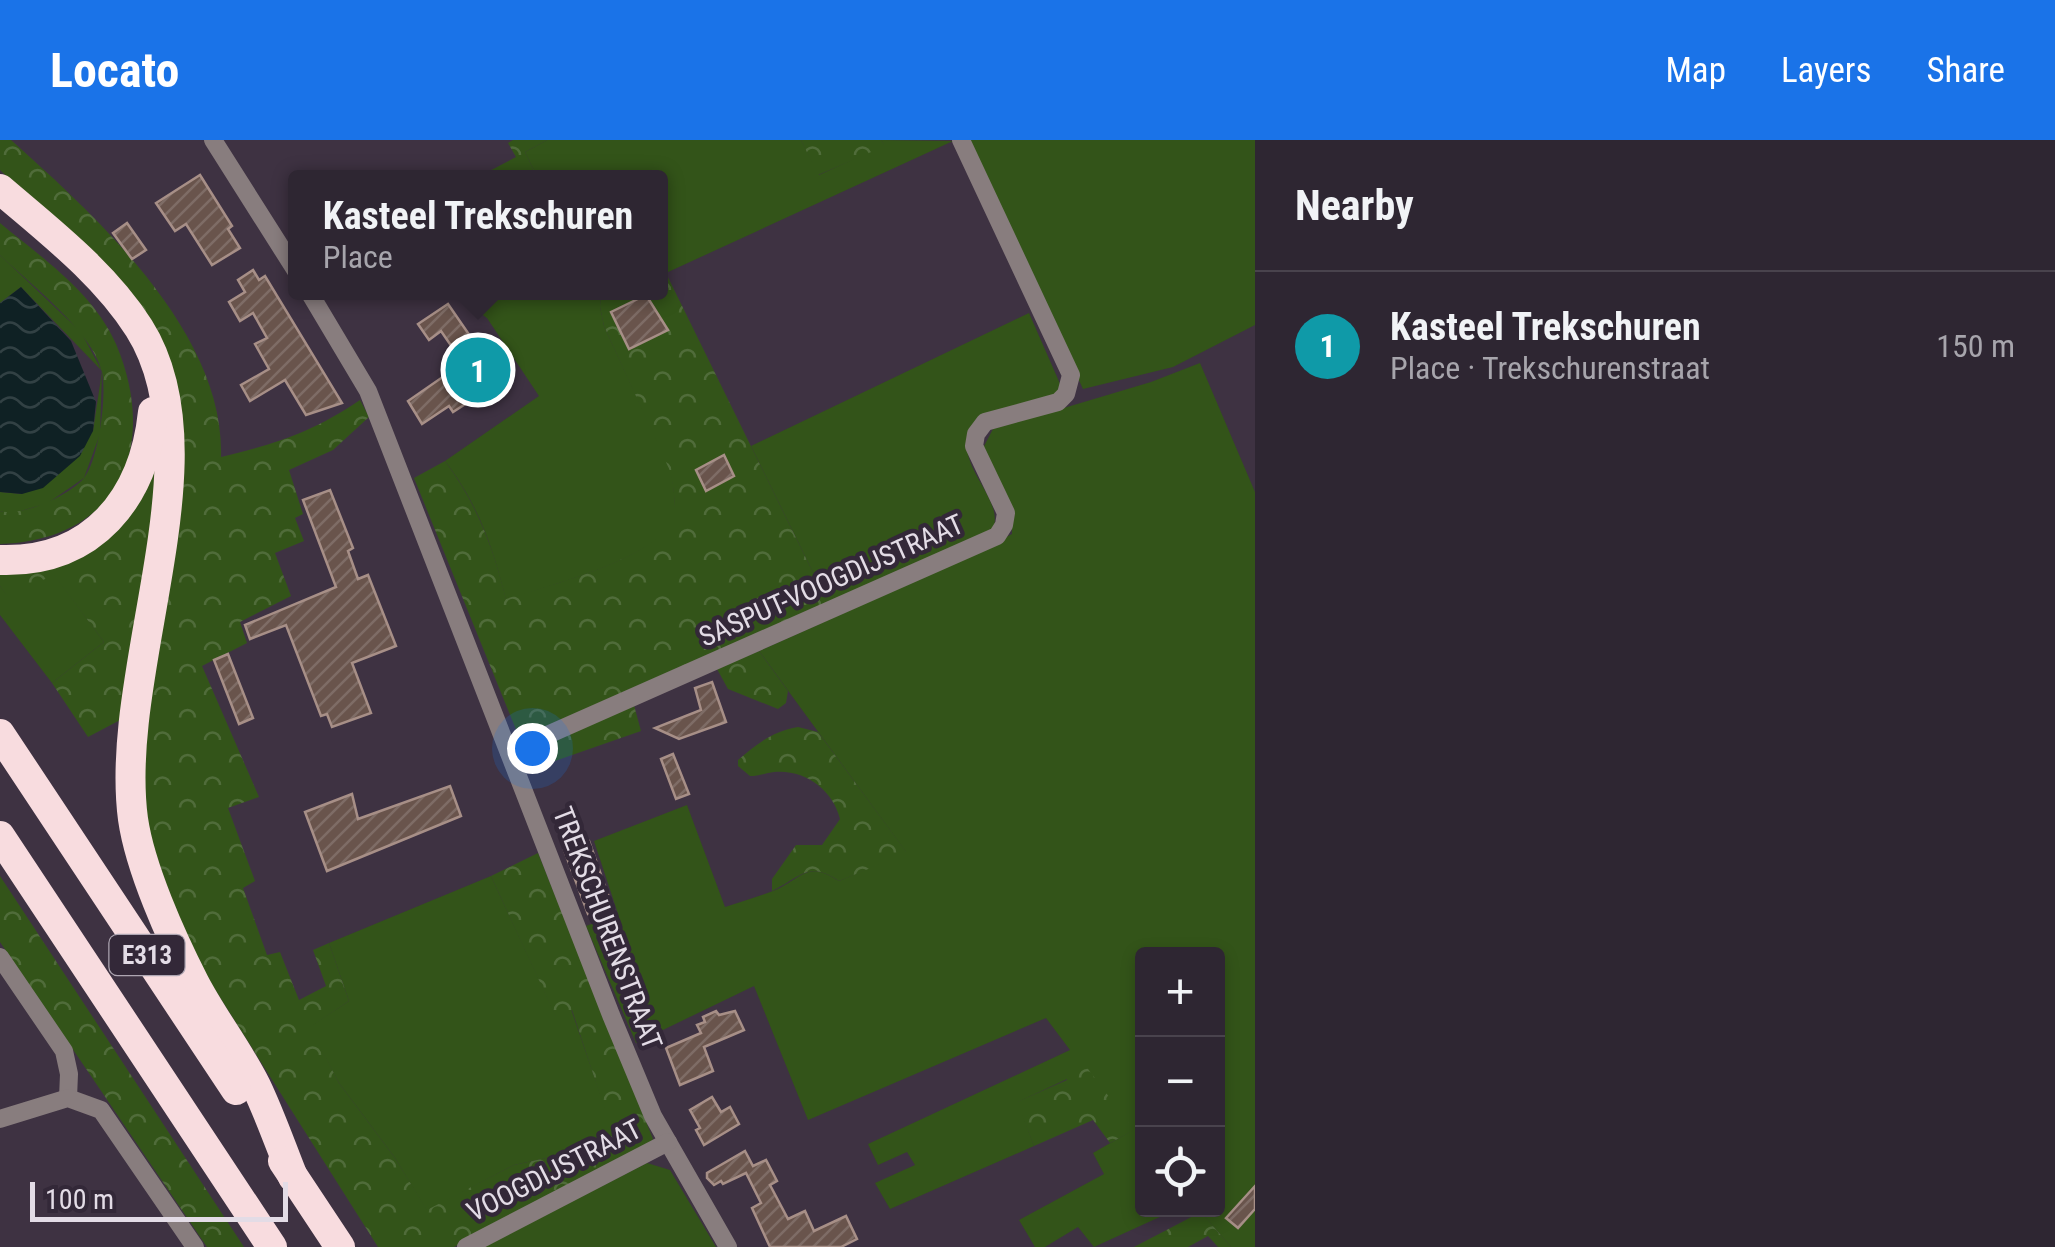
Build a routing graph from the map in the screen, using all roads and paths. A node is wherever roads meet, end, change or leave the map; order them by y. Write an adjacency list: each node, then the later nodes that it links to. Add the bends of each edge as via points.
1 (213, 140): 4 (street)
2 (961, 140): 9 (street, SASPUT-VOOGDIJSTRAAT, via 1071,375 1058,402 984,422 976,434 974,446 1006,512 997,536)
3 (0, 189): 5 (highway)
4 (288, 257)
5 (114, 296): 7 (highway, via 150,388 153,412 142,468 126,501 98,529 67,548); 15 (highway, via 156,361 168,426 170,480 130,745 136,834 194,981 255,1085)
6 (314, 300): 9 (street, TREKSCHURENSTRAAT, via 368,390)
7 (0, 560)
8 (0, 734): 15 (highway, E313)
9 (510, 752): 14 (street, TREKSCHURENSTRAAT, via 618,1032)
10 (0, 836): 17 (highway, E313)
11 (0, 957): 12 (street, via 64,1051)
12 (68, 1098): 13 (street); 16 (street, via 102,1110)
13 (0, 1119)
14 (668, 1142): 19 (street, VOOGDIJSTRAAT); 20 (street, TREKSCHURENSTRAAT)
15 (294, 1176): 18 (highway, E313)
16 (195, 1247)
17 (272, 1247)
18 (340, 1247)
19 (466, 1247)
20 (728, 1247)

